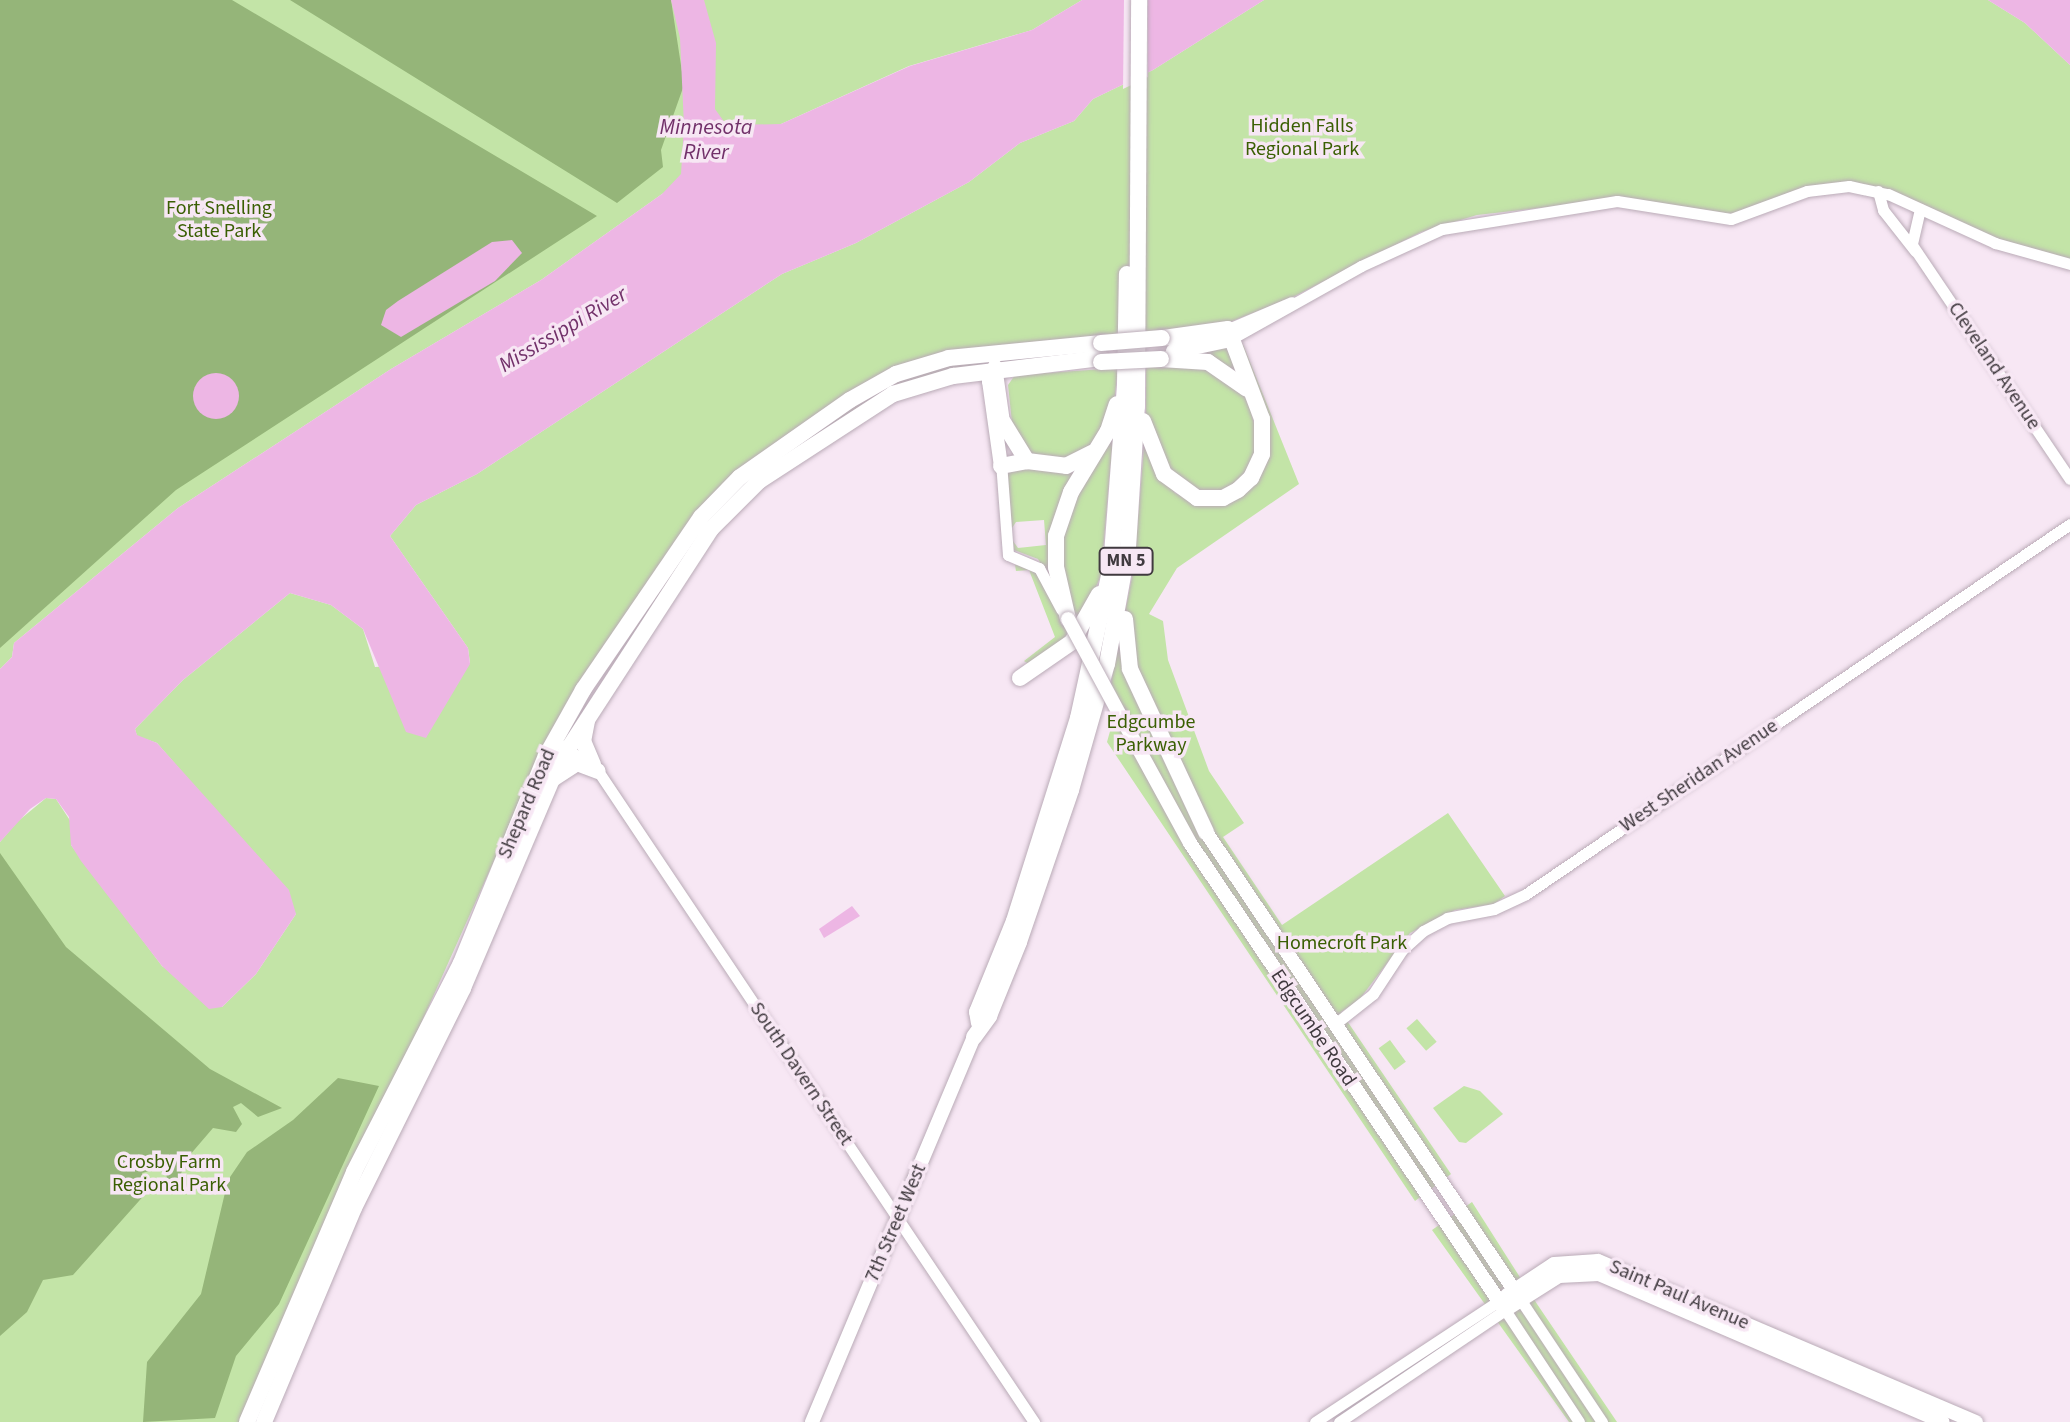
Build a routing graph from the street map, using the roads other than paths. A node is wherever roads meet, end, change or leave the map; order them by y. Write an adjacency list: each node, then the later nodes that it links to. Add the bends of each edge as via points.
1 (1128, 0): 7 (highway, MN 5)
2 (1139, 0): 7 (highway, MN 5)
3 (1878, 191): 4 (street); 5 (street, Cleveland Avenue, via 1883,210); 8 (street, via 1821,188 1731,219 1627,201 1470,221 1415,240)
4 (1920, 209): 5 (street, via 1911,237); 6 (street, via 1995,243)
5 (1917, 253): 17 (street, Cleveland Avenue)
6 (2070, 264)
7 (1133, 326): 11 (highway, MN 5)
8 (1229, 334): 9 (highway); 12 (highway)
9 (1161, 350): 10 (highway, bridge); 12 (highway, via 1217,366)
10 (994, 362): 13 (main road); 16 (main road, via 989,381); 22 (highway, Shepard Road, via 882,399 751,488 711,529); 23 (highway, Shepard Road, via 922,365 874,385 740,477 684,540)
11 (1131, 378): 12 (highway, via 1154,457 1169,482 1197,498 1230,495 1256,470 1264,436); 14 (highway); 19 (highway, MN 5)
12 (1253, 396)
13 (1003, 422): 15 (highway); 16 (street)
14 (1099, 447): 15 (highway, via 1066,466); 20 (highway, via 1071,492 1056,536 1056,567)
15 (1027, 461): 16 (highway)
16 (1001, 466): 20 (street, Edgcumbe Road, via 1008,555 1039,568)
17 (2070, 479)
18 (2070, 524): 27 (street, West Sheridan Avenue, via 1526,894 1494,909 1447,918 1423,931 1402,950 1373,994)
19 (1117, 572): 21 (highway, via 1081,630); 26 (highway, via 1130,669); 28 (highway, MN 5, via 1078,718 1027,883 977,1012)
20 (1068, 619): 31 (main road, Edgcumbe Road, bridge, via 1190,843)
21 (1020, 678)
22 (594, 702): 23 (highway, Shepard Road); 24 (highway, via 583,738)
23 (560, 745): 24 (street, South Davern Street); 25 (highway, Shepard Road); 32 (highway, Shepard Road, via 456,973 349,1182)
24 (595, 768): 25 (highway, via 570,765); 29 (street, South Davern Street)
25 (550, 782): 33 (highway, Shepard Road, via 463,988 354,1208)
26 (1206, 832): 27 (main road, Edgcumbe Road)
27 (1335, 1024): 30 (main road, Edgcumbe Road)
28 (976, 1030): 29 (main road, 7th Street West / MN 5)
29 (897, 1218): 34 (main road, 7th Street West / MN 5); 35 (street, South Davern Street)
30 (1517, 1294): 31 (main road, Saint Paul Avenue); 39 (street, Edgcumbe Road); 40 (main road, Saint Paul Avenue, via 1568,1273 1599,1274); 41 (main road, Saint Paul Avenue, via 1554,1264 1598,1261)
31 (1502, 1305): 36 (street, Saint Paul Avenue); 37 (street, Saint Paul Avenue); 38 (street, Edgcumbe Road)
32 (247, 1422)
33 (264, 1422)
34 (812, 1422)
35 (1034, 1422)
36 (1315, 1422)
37 (1339, 1422)
38 (1579, 1422)
39 (1602, 1422)
40 (1943, 1422)
41 (1976, 1422)

